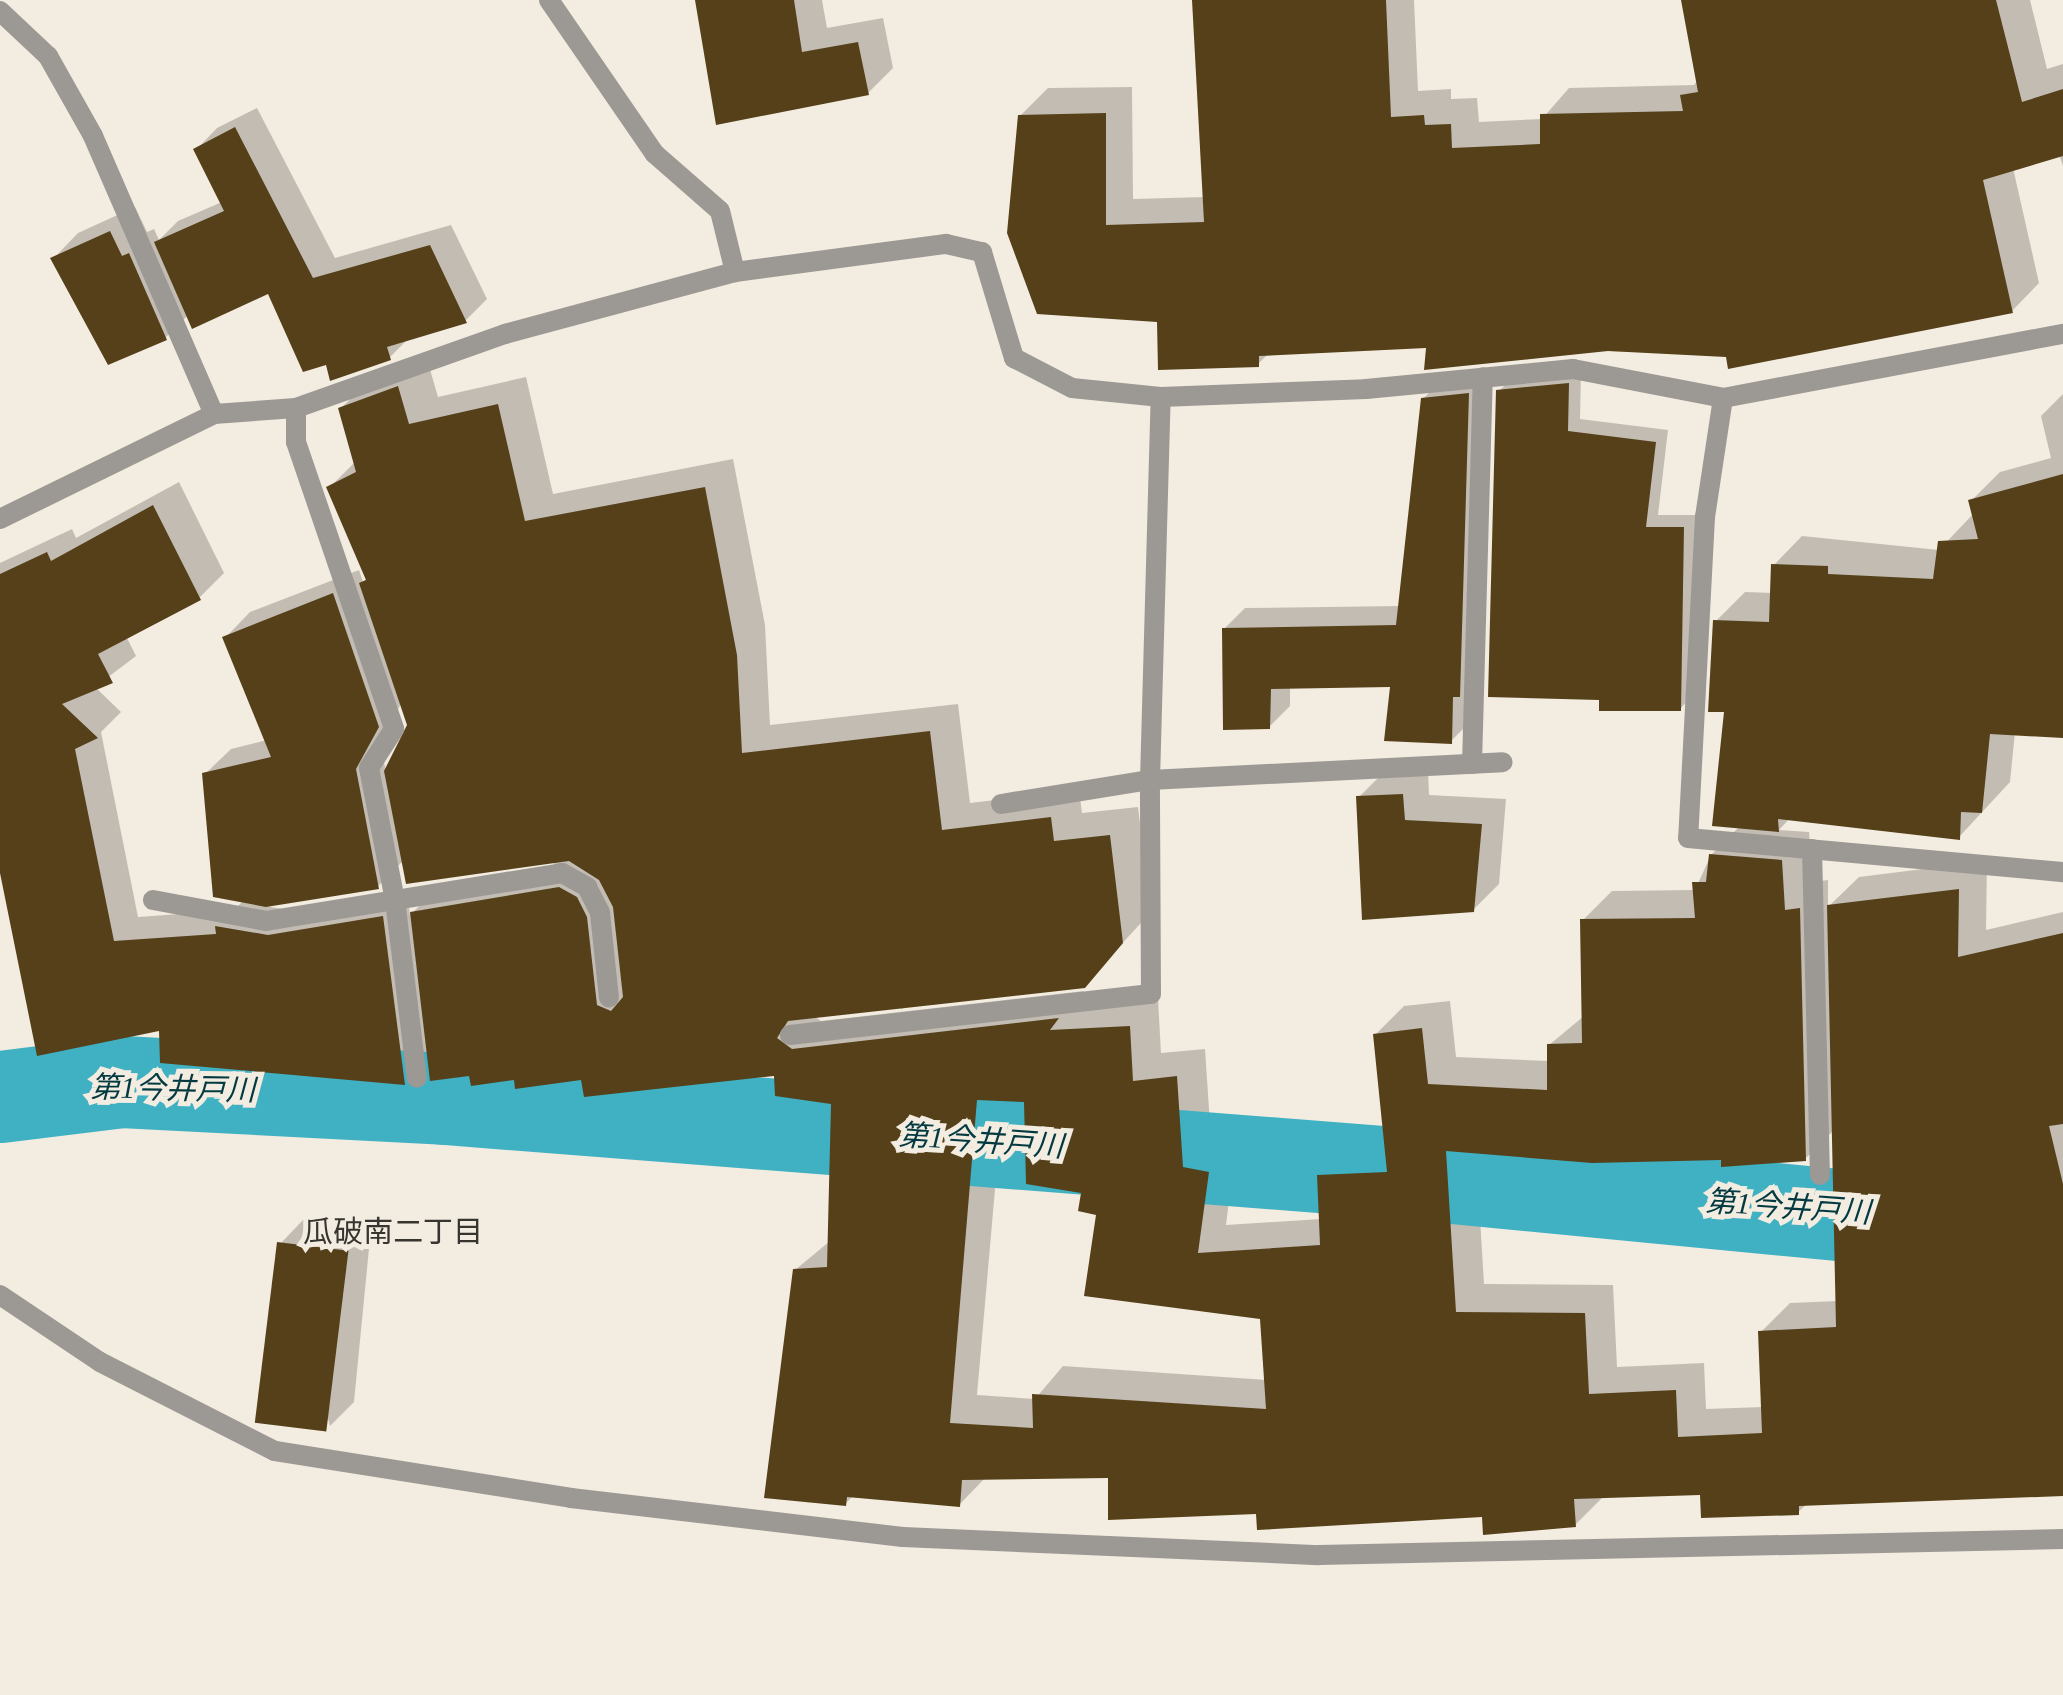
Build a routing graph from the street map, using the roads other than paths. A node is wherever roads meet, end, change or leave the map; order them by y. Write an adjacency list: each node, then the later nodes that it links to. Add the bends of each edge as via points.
1 (548, 0): 3 (street, via 655,154 720,211)
2 (0, 11): 9 (street, via 48,56 93,136)
3 (736, 272): 6 (street, via 946,244 982,252 1014,358 1072,388); 8 (street, via 505,334)
4 (2063, 334): 7 (street)
5 (1483, 377): 6 (street); 7 (street, via 1573,369); 12 (street)
6 (1162, 397): 13 (street)
7 (1724, 398): 15 (street, via 1706,517 1688,838)
8 (296, 408): 9 (street); 18 (street, via 296,442 394,729 369,768)
9 (214, 414): 10 (street)
10 (0, 519)
11 (1502, 762): 12 (street)
12 (1472, 764): 13 (street)
13 (1150, 780): 14 (street); 20 (street, via 1151,994)
14 (1001, 804)
15 (1812, 849): 16 (street); 22 (street)
16 (2063, 872)
17 (153, 900): 18 (street, via 266,921)
18 (395, 900): 19 (street, via 562,873 587,887 600,913); 21 (street)
19 (610, 998)
20 (790, 1035)
21 (417, 1078)
22 (1820, 1175)
23 (0, 1294): 24 (street, via 100,1362 275,1451 591,1500 903,1537 1319,1555)
24 (2063, 1538)

